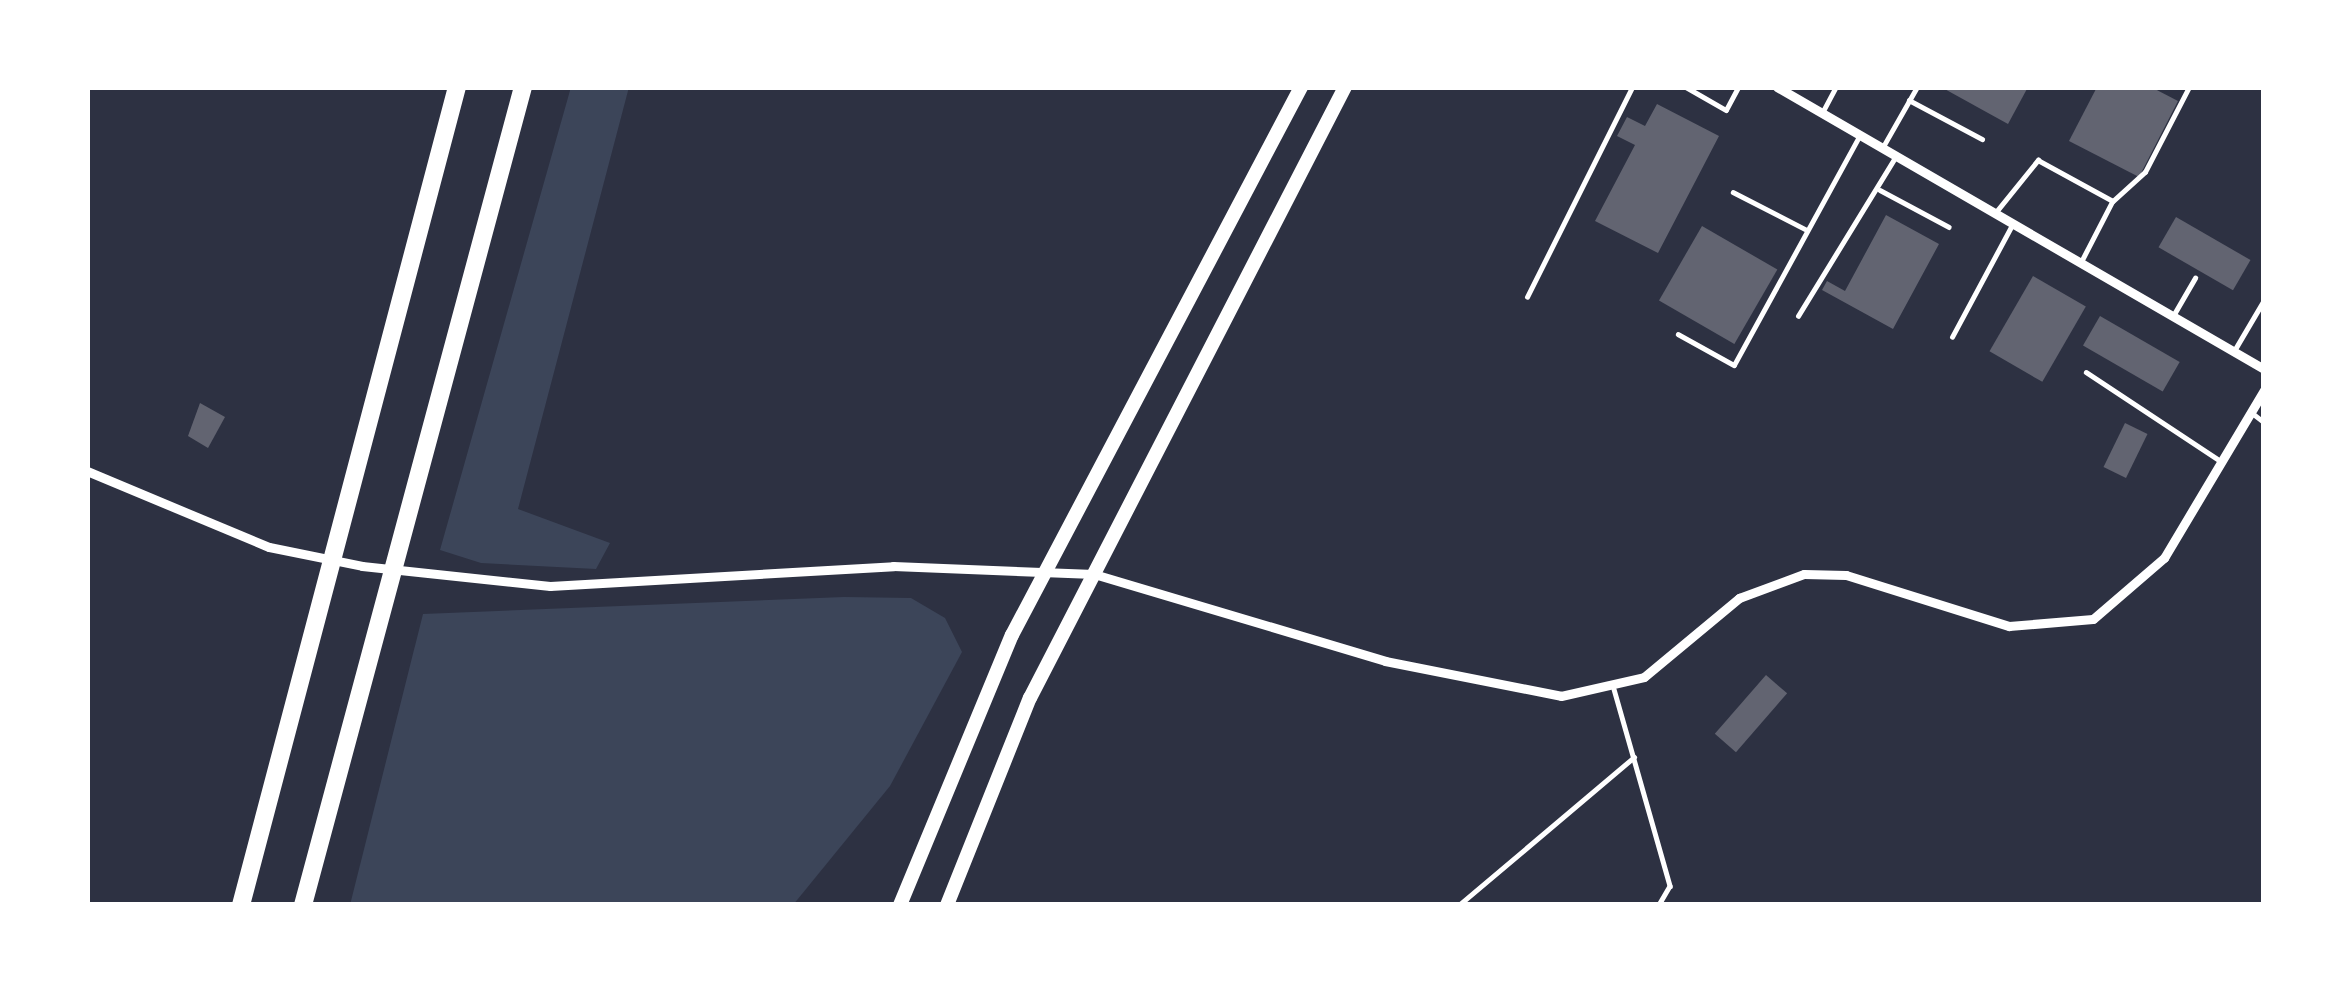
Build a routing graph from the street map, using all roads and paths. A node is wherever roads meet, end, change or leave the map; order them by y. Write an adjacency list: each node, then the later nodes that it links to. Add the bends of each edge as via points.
1 (457, 87): 47 (highway)
2 (523, 87): 48 (highway)
3 (1301, 87): 43 (main road)
4 (1345, 87): 44 (main road)
5 (1632, 87): 27 (lane)
6 (1686, 87): 7 (lane, via 1726,110)
7 (1738, 87)
8 (1777, 87): 13 (street)
9 (1836, 87): 13 (lane)
10 (1916, 87): 12 (lane)
11 (2189, 87): 20 (lane, via 2145,172)
12 (1909, 100): 15 (lane); 16 (lane)
13 (1822, 113): 14 (street)
14 (1860, 135): 16 (street); 24 (lane)
15 (1982, 139)
16 (1882, 148): 17 (street)
17 (1896, 156): 18 (lane); 21 (street)
18 (1878, 189): 23 (lane); 29 (lane)
19 (1733, 191): 24 (lane)
20 (2113, 201): 21 (lane, via 2038,160); 25 (lane)
21 (1995, 213): 22 (street)
22 (2013, 223): 25 (street); 32 (lane)
23 (1949, 227)
24 (1808, 230): 31 (lane, via 1734,365)
25 (2081, 263): 30 (street)
26 (2195, 278): 30 (lane)
27 (1527, 297)
28 (2264, 300): 33 (lane)
29 (1798, 316)
30 (2174, 316): 33 (street)
31 (1678, 334)
32 (1952, 337)
33 (2234, 351): 34 (street)
34 (2264, 369)
35 (2086, 372): 39 (lane)
36 (2264, 390): 37 (street)
37 (2251, 412): 38 (lane); 39 (street)
38 (2264, 422)
39 (2222, 462): 45 (street, via 2164,558 2093,619 2008,626 1846,575 1804,574 1739,598 1666,663)
40 (87, 471): 43 (street, via 269,547 459,581)
41 (2264, 480): 42 (lane)
42 (2264, 522)
43 (1045, 572): 44 (street); 49 (main road)
44 (1094, 574): 45 (street, via 1477,685 1562,697); 50 (main road, via 1008,745)
45 (1614, 689): 46 (lane)
46 (1634, 757): 51 (lane); 52 (lane, via 1670,886)
47 (241, 905)
48 (303, 905)
49 (900, 905)
50 (946, 905)
51 (1459, 905)
52 (1659, 905)

